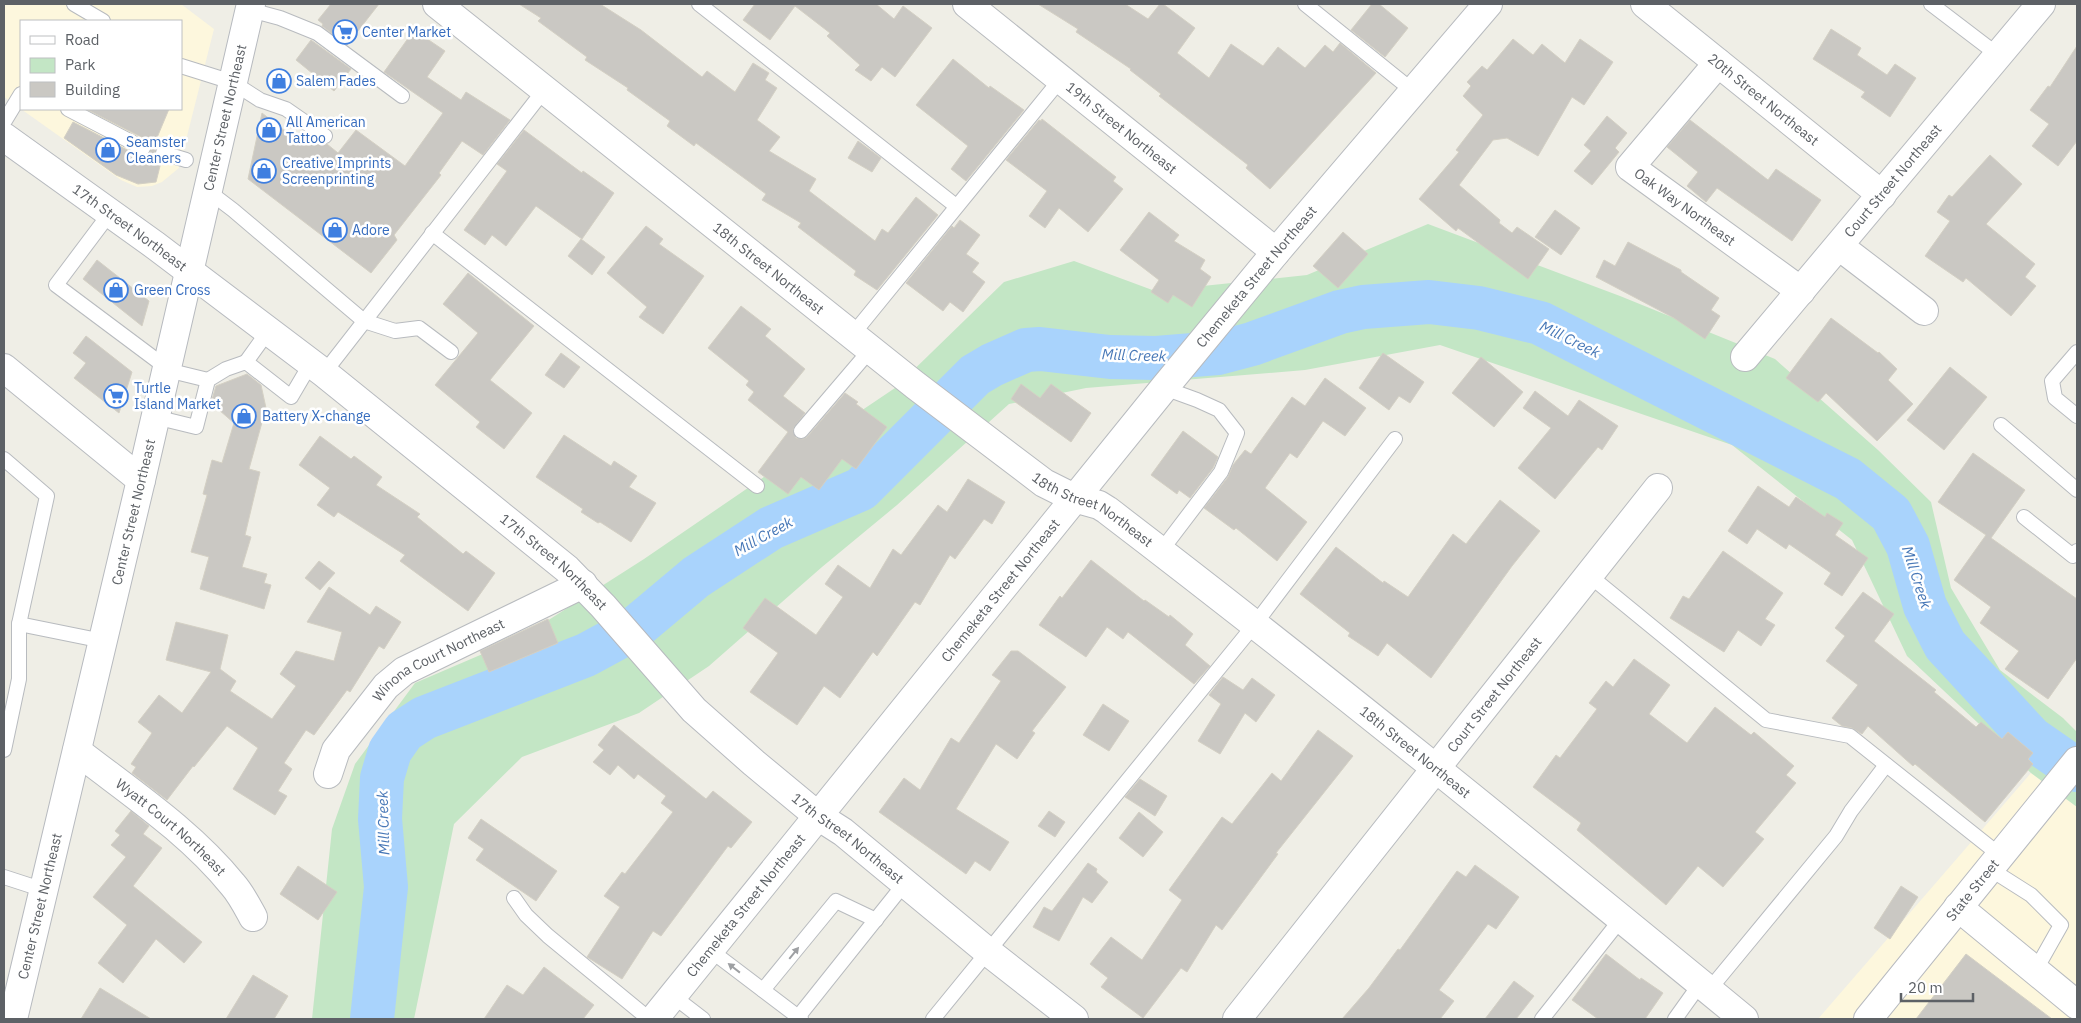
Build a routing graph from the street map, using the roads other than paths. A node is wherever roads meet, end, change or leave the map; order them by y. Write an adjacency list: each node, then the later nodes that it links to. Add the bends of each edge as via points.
1 (74, 4): 11 (lane)
2 (437, 4): 17 (street, 18th Street Northeast)
3 (699, 4): 30 (lane)
4 (1305, 4): 18 (lane)
5 (1488, 4): 18 (street, Chemeketa Street Northeast)
6 (1644, 4): 13 (street, 20th Street Northeast)
7 (1931, 4): 12 (lane)
8 (2041, 4): 12 (street, Court Street Northeast)
9 (972, 5): 15 (street, 19th Street Northeast)
10 (250, 7): 16 (street, Center Street Northeast); 20 (lane, via 317,33)
11 (101, 20)
12 (1998, 55): 29 (street, Court Street Northeast)
13 (1718, 63): 29 (street, 20th Street Northeast); 36 (street, Oak Way Northeast, via 1630,167)
14 (182, 66): 16 (lane)
15 (1060, 80): 30 (lane); 34 (street, 19th Street Northeast)
16 (232, 82): 23 (lane, via 260,100 286,109); 28 (street, Center Street Northeast)
17 (544, 89): 32 (lane); 40 (street, 18th Street Northeast)
18 (1413, 91): 34 (street, Chemeketa Street Northeast)
19 (20, 96): 22 (lane)
20 (402, 96)
21 (70, 110): 25 (lane)
22 (4, 122)
23 (325, 136)
24 (4, 137): 31 (street, 17th Street Northeast)
25 (143, 148)
26 (163, 153): 27 (lane)
27 (186, 160)
28 (208, 191): 35 (street, Center Street Northeast); 38 (lane)
29 (1882, 195): 33 (street, Court Street Northeast)
30 (956, 206): 40 (lane)
31 (110, 213): 35 (street, 17th Street Northeast); 46 (lane, via 56,285)
32 (432, 233): 38 (lane); 57 (lane)
33 (1839, 246): 36 (street, Court Street Northeast); 37 (street)
34 (1276, 252): 49 (street, Chemeketa Street Northeast)
35 (190, 271): 39 (street, 17th Street Northeast); 46 (street, Center Street Northeast)
36 (1801, 290): 43 (street, Court Street Northeast)
37 (1924, 311)
38 (364, 321): 41 (lane, via 394,331 419,328); 47 (lane)
39 (269, 330): 44 (lane); 47 (street, 17th Street Northeast)
40 (862, 341): 53 (lane); 60 (street, 18th Street Northeast, via 1044,483)
41 (451, 352)
42 (2077, 352): 50 (lane, via 2052,381 2056,398)
43 (1745, 357)
44 (246, 362): 47 (lane, via 291,397); 48 (lane)
45 (4, 368): 56 (street)
46 (167, 368): 48 (lane); 51 (street, Center Street Northeast)
47 (318, 368): 65 (street, 17th Street Northeast)
48 (208, 380): 51 (lane, via 196,427)
49 (1166, 385): 60 (street, Chemeketa Street Northeast); 62 (lane, via 1218,410 1238,433 1221,472)
50 (2077, 416)
51 (155, 417): 56 (street, Center Street Northeast)
52 (2001, 425): 59 (lane)
53 (801, 431)
54 (1395, 438): 67 (lane)
55 (4, 459): 66 (lane, via 47,496)
56 (141, 480): 68 (street, Center Street Northeast)
57 (757, 486)
58 (1658, 488): 64 (street, Court Street Northeast)
59 (2077, 490)
60 (1074, 498): 62 (street, 18th Street Northeast, via 1100,505); 75 (street, Chemeketa Street Northeast)
61 (2024, 517): 63 (lane, via 2073,556)
62 (1161, 551): 67 (street, 18th Street Northeast)
63 (2077, 551)
64 (1590, 576): 72 (lane, via 1766,720 1850,736); 73 (street, Court Street Northeast)
65 (583, 584): 74 (street, Winona Court Northeast, via 404,671 386,686 336,750); 75 (street, 17th Street Northeast, via 694,710)
66 (20, 624): 68 (lane); 69 (lane, via 19,679)
67 (1255, 624): 73 (street, 18th Street Northeast); 86 (lane)
68 (103, 640): 70 (street, Center Street Northeast)
69 (4, 750)
70 (77, 751): 79 (street, Center Street Northeast); 82 (street, Wyatt Court Northeast, via 205,853 234,886)
71 (2077, 761): 76 (street, State Street)
72 (1886, 765): 76 (lane); 88 (lane, via 1836,836)
73 (1438, 768): 83 (street, 18th Street Northeast); 99 (street, Court Street Northeast)
74 (328, 774)
75 (818, 816): 78 (street, 17th Street Northeast, via 843,832); 85 (street, Chemeketa Street Northeast)
76 (1995, 862): 81 (street, State Street); 87 (lane, via 2061,924)
77 (4, 877): 79 (lane)
78 (905, 883): 84 (lane); 86 (street, 17th Street Northeast)
79 (44, 890): 93 (street, Center Street Northeast)
80 (514, 898): 94 (lane, via 548,936)
81 (1958, 908): 87 (street); 103 (street, State Street)
82 (253, 917)
83 (1621, 919): 88 (street, 18th Street Northeast); 100 (lane)
84 (876, 920): 89 (lane, one-way to 84, via 836,901); 92 (lane)
85 (710, 950): 89 (lane, one-way to 85); 90 (street, Chemeketa Street Northeast)
86 (987, 951): 97 (lane); 98 (street, 17th Street Northeast)
87 (2035, 971): 91 (street)
88 (1704, 987): 101 (lane); 102 (street, 18th Street Northeast)
89 (763, 990): 92 (lane)
90 (674, 996): 95 (street, Chemeketa Street Northeast); 96 (lane)
91 (2077, 1005)
92 (799, 1018)
93 (13, 1019)
94 (649, 1019)
95 (654, 1019)
96 (703, 1019)
97 (933, 1019)
98 (1074, 1019)
99 (1237, 1019)
100 (1542, 1019)
101 (1675, 1019)
102 (1744, 1019)
103 (1868, 1019)

